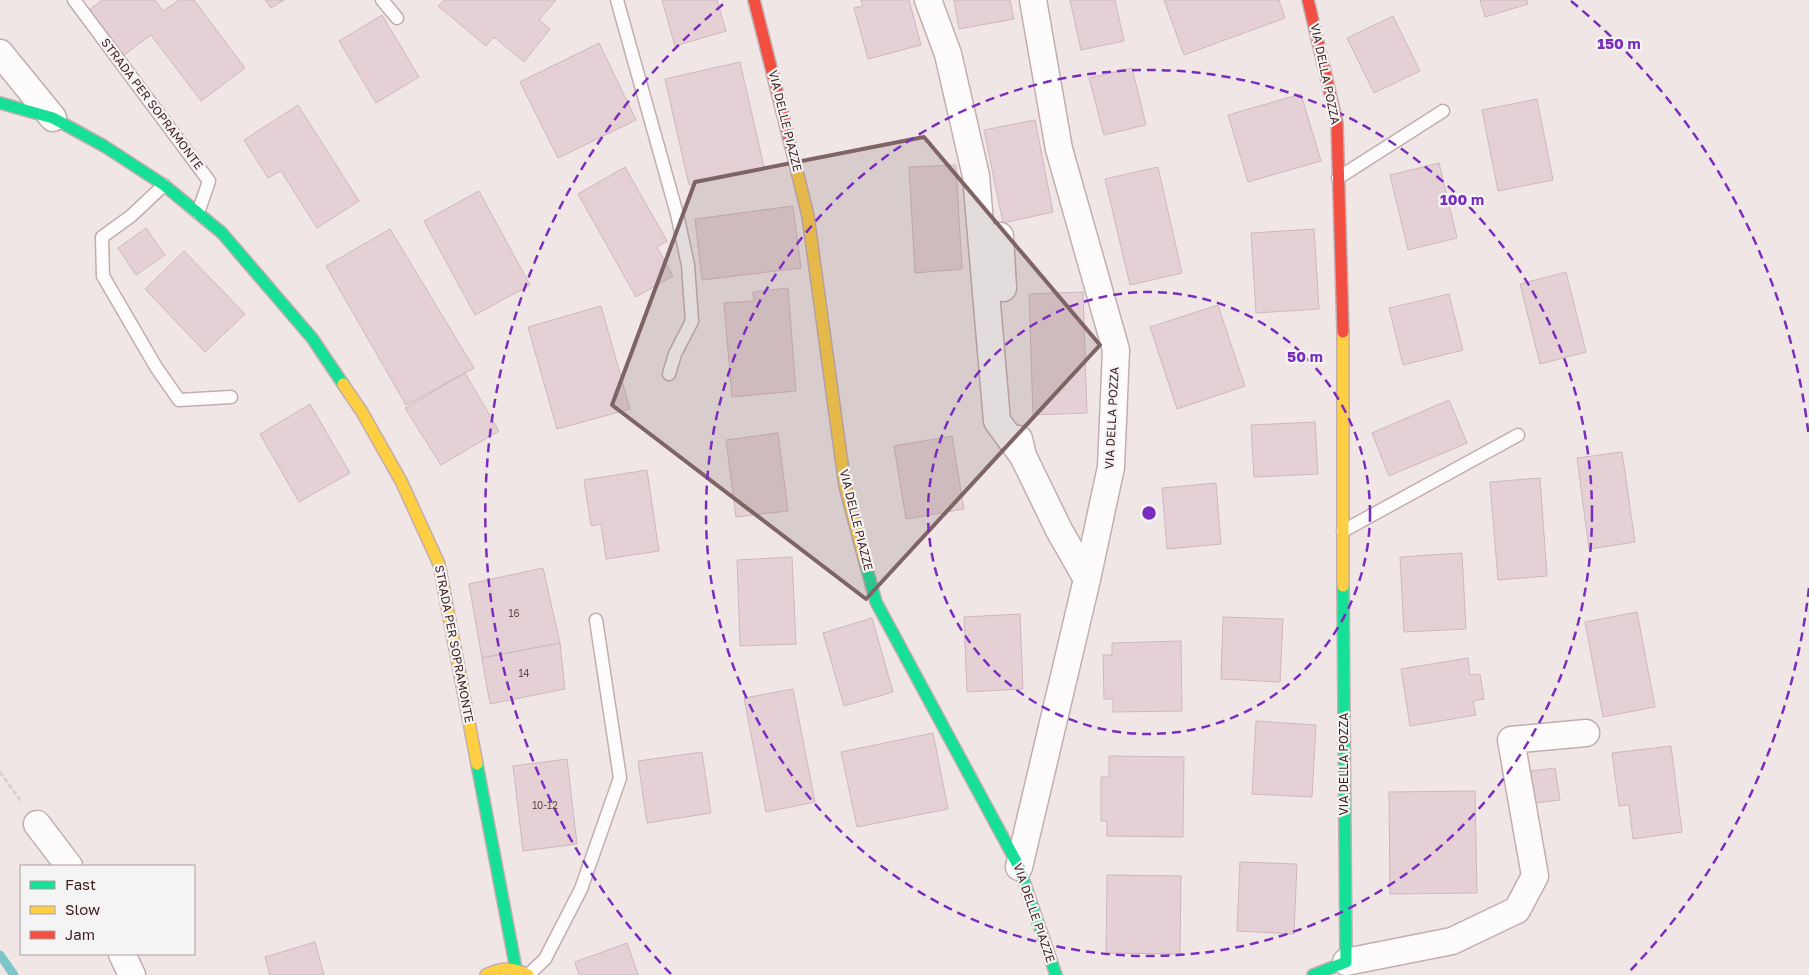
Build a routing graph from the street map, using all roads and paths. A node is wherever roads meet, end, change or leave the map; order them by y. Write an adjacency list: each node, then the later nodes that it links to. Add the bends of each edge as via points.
1 (74, 0): 15 (lane, STRADA PER SOPRAMONTE, via 209,181)
2 (382, 0): 8 (lane)
3 (617, 0): 17 (lane, via 677,214 688,265 692,321)
4 (754, 0): 28 (street, VIA DELLE PIAZZE, via 808,216 845,486 876,602)
5 (928, 0): 20 (street, via 948,54 976,176 997,421)
6 (1032, 0): 22 (street, VIA DELLA POZZA, via 1059,149 1116,350 1111,467)
7 (1308, 0): 13 (street, VIA DELLA POZZA, via 1337,123)
8 (397, 18)
9 (0, 53): 12 (street)
10 (0, 103): 12 (street, STRADA PER SOPRAMONTE)
11 (1443, 111): 13 (lane)
12 (53, 118): 14 (street, STRADA PER SOPRAMONTE)
13 (1338, 178): 21 (street, VIA DELLA POZZA, via 1344,363)
14 (164, 184): 15 (street, STRADA PER SOPRAMONTE); 18 (lane, via 131,216 102,237 103,276 178,400)
15 (198, 213): 31 (street, STRADA PER SOPRAMONTE, via 229,241 312,338 362,412 401,482 439,564)
16 (1000, 236): 20 (street, via 1013,417)
17 (669, 374)
18 (231, 397)
19 (1518, 435): 21 (lane)
20 (1023, 456): 22 (street)
21 (1343, 531): 30 (street, VIA DELLA POZZA)
22 (1087, 579): 28 (street, VIA DELLA POZZA)
23 (596, 620): 34 (lane, via 620,778 581,890 545,959)
24 (1586, 733): 30 (street, via 1511,740 1535,876 1517,910 1452,941)
25 (0, 772): 26 (path)
26 (37, 824): 27 (street)
27 (67, 865)
28 (1019, 867): 35 (street, VIA DELLE PIAZZE)
29 (122, 955): 32 (street)
30 (1346, 962): 36 (street)
31 (516, 969): 33 (street, via 499,968); 34 (street)
32 (132, 975)
33 (486, 975)
34 (528, 975)
35 (1056, 975)
36 (1313, 975)

